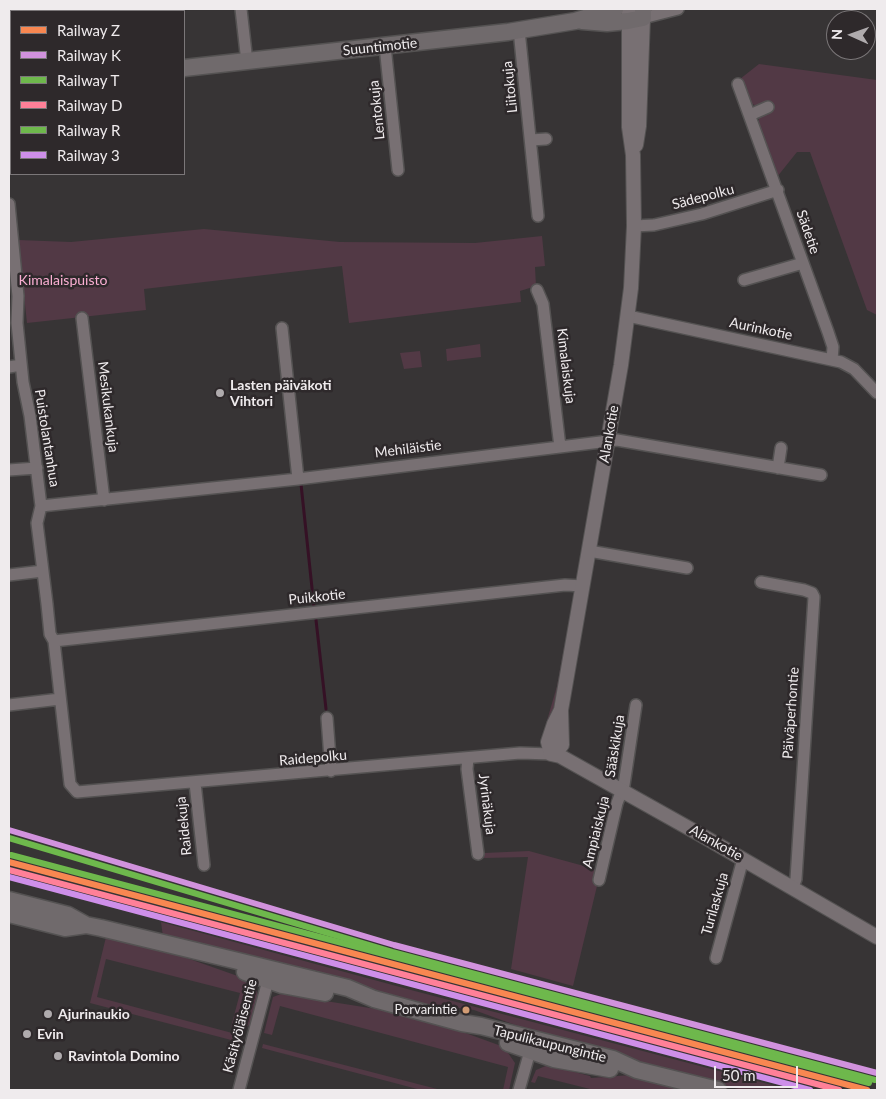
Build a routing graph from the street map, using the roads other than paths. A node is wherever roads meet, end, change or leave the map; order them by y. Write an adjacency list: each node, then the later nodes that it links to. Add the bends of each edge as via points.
1 (241, 9): 8 (street)
2 (615, 9): 5 (main road, Suuntimotie)
3 (678, 9): 4 (street)
4 (636, 14): 5 (main road, Suuntimotie, via 607,24); 19 (street, Alankotie, via 639,126 633,156)
5 (575, 21): 6 (main road, Suuntimotie)
6 (519, 30): 7 (main road, Suuntimotie); 14 (street, Liitokuja)
7 (385, 46): 8 (main road, Suuntimotie); 15 (street, Lentokuja)
8 (247, 62): 9 (main road, Suuntimotie)
9 (185, 68)
10 (738, 84): 12 (street, Sädetie)
11 (768, 107): 12 (street)
12 (750, 115): 16 (street, Sädetie)
13 (546, 138): 14 (street)
14 (531, 140): 18 (street, Liitokuja)
15 (398, 170)
16 (778, 190): 19 (street, Sädepolku, via 702,214); 21 (street, Sädetie)
17 (9, 204): 20 (street, Puistolantanhua)
18 (538, 216)
19 (634, 226): 24 (street, Alankotie)
20 (10, 241): 28 (street, Puistolantanhua, via 18,296 16,323)
21 (803, 263): 22 (street); 27 (street, Sädetie, via 833,347)
22 (744, 280)
23 (537, 290): 32 (street, Kimalaiskuja, via 543,304)
24 (628, 316): 27 (street, Aurinkotie); 31 (street, Alankotie)
25 (82, 318): 39 (street, Mesikukankuja)
26 (282, 328): 38 (street)
27 (832, 360): 30 (street, Aurinkotie, via 854,369)
28 (21, 365): 29 (street); 34 (street, Puistolantanhua)
29 (9, 367)
30 (877, 393)
31 (608, 441): 32 (street, Mehiläistie); 35 (street, Mehiläistie, via 621,440); 41 (street, Alankotie)
32 (560, 447): 38 (street, Mehiläistie)
33 (780, 448): 35 (street)
34 (37, 468): 36 (street); 40 (street, Puistolantanhua)
35 (778, 468): 37 (street, Mehiläistie)
36 (9, 470)
37 (821, 475)
38 (298, 479): 39 (street, Mehiläistie)
39 (104, 500): 40 (street, Mehiläistie)
40 (41, 506): 43 (street, Puistolantanhua, via 37,523)
41 (589, 551): 42 (street); 46 (street, Alankotie)
42 (687, 568)
43 (43, 571): 44 (street); 47 (street, Puistolantanhua, via 50,634)
44 (9, 575)
45 (761, 582): 62 (street, Päiväperhontie, via 804,590 814,597)
46 (583, 586): 47 (street, Puikkotie, via 565,585); 52 (street, Alankotie, via 561,710 562,745)
47 (54, 641): 48 (street, Puistolantanhua)
48 (60, 699): 49 (street); 57 (street, Puistolantanhua, via 70,784)
49 (9, 705)
50 (636, 705): 56 (street, Sääskikuja)
51 (327, 718): 54 (street)
52 (552, 754): 53 (street, Raidepolku, via 520,753); 56 (street, Alankotie)
53 (468, 758): 54 (street, Raidepolku); 58 (street, Jyrinäkuja)
54 (331, 771): 55 (street, Raidepolku, via 241,776)
55 (195, 783): 57 (street, Raidepolku); 60 (street, Raidekuja)
56 (622, 791): 59 (street, Alankotie); 61 (street, Ampiaiskuja)
57 (77, 792)
58 (478, 854)
59 (744, 859): 62 (street, Alankotie); 67 (street, Turilaskuja)
60 (204, 865)
61 (599, 880)
62 (793, 887): 66 (street, Alankotie)
63 (9, 900): 65 (main road, Tapulikaupungintie, via 68,915)
64 (9, 914): 65 (main road, Tapulikaupungintie, via 65,928)
65 (86, 925): 68 (main road, Tapulikaupungintie, via 204,953)
66 (877, 937)
67 (716, 958)
68 (270, 975): 69 (main road, Tapulikaupungintie, via 348,988 374,999 462,1024 479,1033); 70 (street, Käsityöläisentie)
69 (531, 1045): 71 (street); 72 (main road, Tapulikaupungintie, via 554,1059 637,1070)
70 (239, 1090)
71 (519, 1090)
72 (718, 1090)

